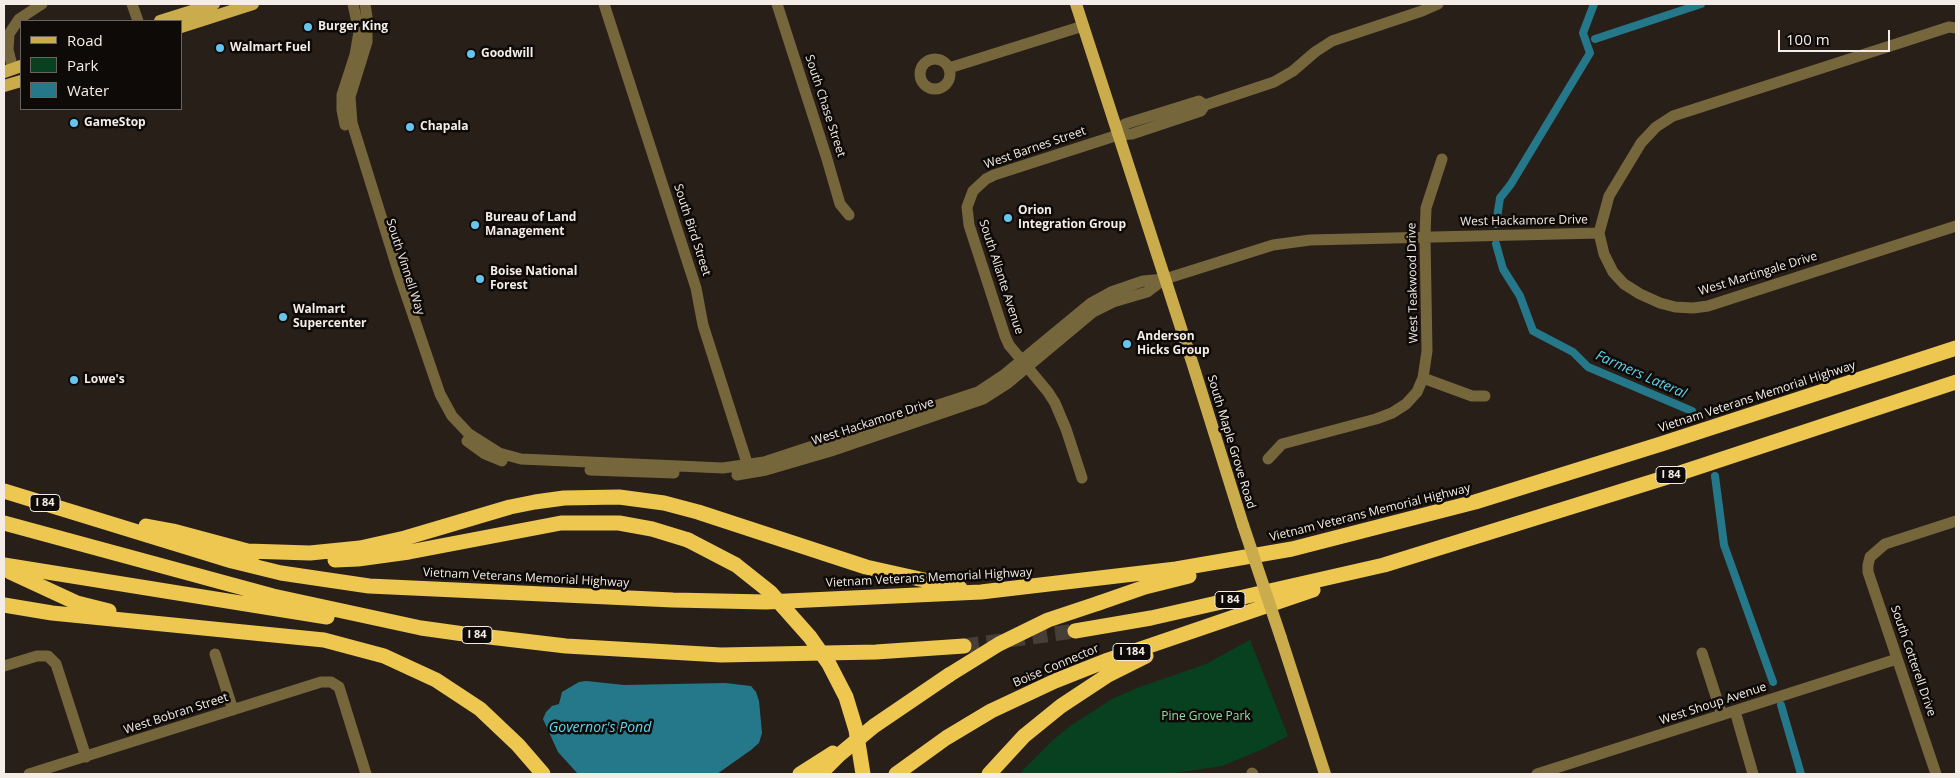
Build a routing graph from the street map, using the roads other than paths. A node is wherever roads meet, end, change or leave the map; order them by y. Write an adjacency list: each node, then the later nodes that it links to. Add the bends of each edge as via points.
1 (42, 4): 18 (street, via 19,19 10,34 8,50)
2 (132, 4): 11 (street)
3 (253, 4): 15 (main road)
4 (353, 4): 30 (street, South Vinnell Way, via 359,32 342,95 344,121)
5 (365, 4): 30 (street, South Vinnell Way, via 367,42 350,97 352,123)
6 (604, 4): 38 (street, South Bird Street, via 696,288 703,325)
7 (777, 4): 25 (street, South Chase Street, via 840,204)
8 (1076, 4): 14 (main road, South Maple Grove Road)
9 (1438, 4): 22 (street, West Barnes Street, via 1332,41 1274,82 1205,105 1200,101 1126,124)
10 (208, 6): 12 (main road); 13 (main road)
11 (138, 20)
12 (163, 20)
13 (182, 20)
14 (1083, 26): 17 (street); 22 (main road, South Maple Grove Road)
15 (182, 27)
16 (1956, 28): 27 (street, West Hackamore Drive, via 1949,27 1673,116 1656,127 1641,143 1609,196)
17 (949, 68)
18 (13, 69): 19 (main road)
19 (4, 78)
20 (20, 81): 21 (main road)
21 (4, 86)
22 (1118, 135): 24 (street, West Barnes Street, via 994,175 979,184); 29 (main road, South Maple Grove Road)
23 (1442, 159): 28 (street, West Teakwood Drive, via 1426,208)
24 (969, 199): 32 (street, South Allante Avenue, via 969,225 1000,320 1009,345)
25 (849, 215)
26 (1956, 226): 27 (street, West Martingale Drive, via 1718,303 1693,308 1660,303 1624,284 1604,254)
27 (1599, 233): 28 (street, West Hackamore Drive)
28 (1425, 237): 29 (street, West Hackamore Drive, via 1292,241); 33 (street, West Teakwood Drive, via 1428,351)
29 (1165, 279): 32 (street, West Hackamore Drive, via 1143,281 1099,297); 73 (main road, South Maple Grove Road, bridge)
30 (421, 346): 37 (street, South Vinnell Way, via 452,416 469,434 510,457)
31 (1956, 348): 45 (highway, Vietnam Veterans Memorial Highway / I 84, via 1494,497)
32 (1025, 363): 38 (street, West Hackamore Drive, via 970,395); 39 (street, West Hackamore Drive, via 995,393 973,403 766,470 736,475); 40 (street, South Allante Avenue, via 1048,392 1061,416)
33 (1423, 378): 35 (street, via 1472,396); 36 (street, West Teakwood Drive, via 1417,392 1392,413 1282,444)
34 (1956, 382): 47 (highway, I 84, via 1677,474)
35 (1485, 396)
36 (1268, 460)
37 (552, 466): 39 (street, West Hackamore Drive)
38 (748, 466): 39 (street, West Hackamore Drive)
39 (655, 468)
40 (1082, 478)
41 (4, 491): 42 (highway, Vietnam Veterans Memorial Highway / I 84)
42 (86, 516): 46 (highway, via 174,531); 49 (highway, Vietnam Veterans Memorial Highway / I 84, via 232,561 281,573 368,586 766,602)
43 (1956, 521): 58 (street, South Cotterell Drive, via 1886,544 1870,557 1868,572)
44 (4, 523): 52 (highway, I 84, via 273,596)
45 (1292, 550): 49 (highway, Vietnam Veterans Memorial Highway / I 84, via 1176,569); 63 (highway, bridge, via 1145,587 1048,620 999,644)
46 (247, 551): 49 (highway, via 310,554 360,548 535,502 619,497 664,503 866,567); 70 (highway, bridge, via 310,561 358,559 569,523 619,523 688,540 743,570 770,592 810,637 846,697 856,730)
47 (1384, 565): 53 (highway, Boise Connector / I 184); 54 (highway, I 84, via 1151,618)
48 (4, 567): 51 (highway, via 77,602); 52 (highway, via 354,622)
49 (982, 592)
50 (4, 605): 51 (highway)
51 (148, 623): 67 (highway, via 324,640 384,656 436,680 480,709)
52 (421, 628): 55 (highway, I 84, via 566,646 721,655 876,652)
53 (1199, 630): 71 (highway, Boise Connector / I 184, via 1108,660 991,711); 72 (highway, via 1108,675 1061,706 1024,736)
54 (1075, 631)
55 (964, 646)
56 (1702, 653): 62 (street)
57 (215, 654): 60 (street)
58 (1897, 659): 61 (street, West Shoup Avenue); 76 (street, South Cotterell Drive)
59 (4, 666): 64 (street, via 37,656 48,656 56,664)
60 (233, 710): 64 (street, West Bobran Street); 66 (street, West Bobran Street, via 321,682 331,682 339,687)
61 (1735, 711): 62 (street, West Shoup Avenue); 75 (street)
62 (1722, 715): 74 (street, West Shoup Avenue)
63 (874, 726): 68 (highway); 69 (highway)
64 (86, 757): 65 (street, West Bobran Street)
65 (29, 774)
66 (366, 774)
67 (543, 774)
68 (800, 774)
69 (820, 774)
70 (863, 774)
71 (896, 774)
72 (990, 774)
73 (1325, 774)
74 (1537, 774)
75 (1753, 774)
76 (1936, 774)

